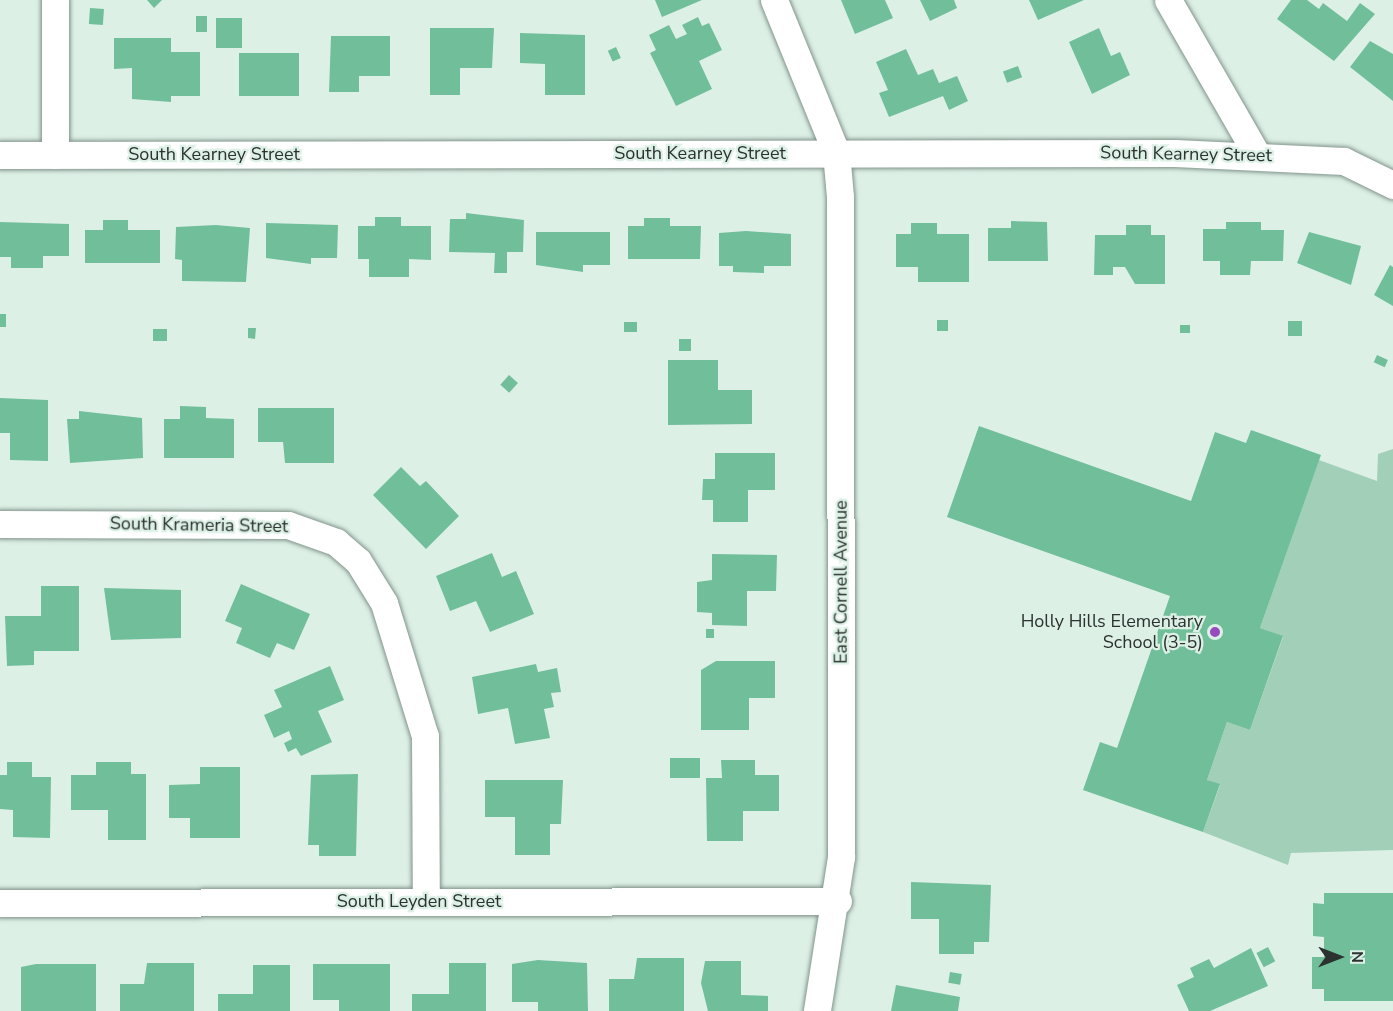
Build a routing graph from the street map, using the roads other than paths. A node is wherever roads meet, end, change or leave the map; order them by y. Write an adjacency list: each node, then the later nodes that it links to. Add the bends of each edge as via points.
1 (55, 0): 6 (street)
2 (774, 0): 4 (street)
3 (1168, 0): 7 (street)
4 (836, 152): 6 (street, South Kearney Street); 7 (street, South Kearney Street); 11 (street, East Cornell Avenue, via 841,316)
5 (0, 155): 6 (street, South Kearney Street)
6 (55, 155)
7 (1257, 155): 8 (street, South Kearney Street, via 1344,161)
8 (1393, 185)
9 (0, 524): 10 (street, South Krameria Street, via 288,525 336,542 358,561 384,603 425,736)
10 (426, 901): 11 (street, South Leyden Street); 12 (street, South Leyden Street)
11 (837, 901): 13 (street, East Cornell Avenue)
12 (0, 903)
13 (817, 1011)

